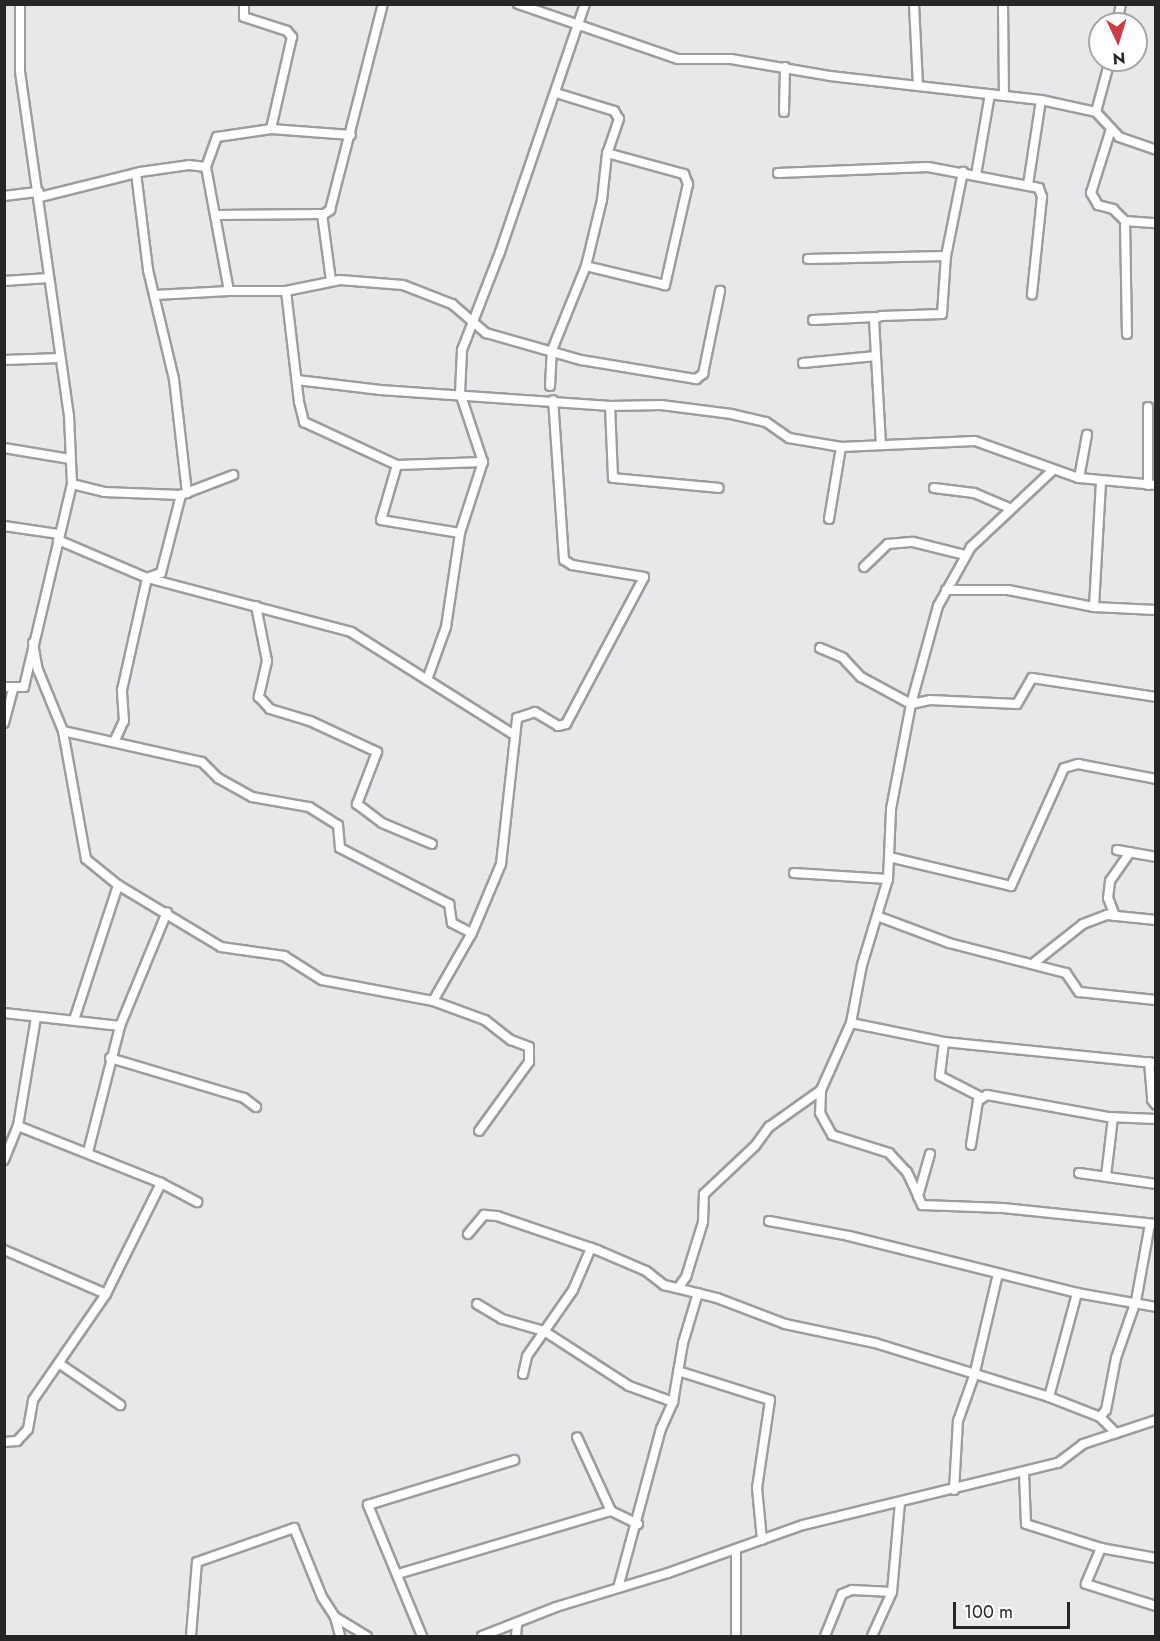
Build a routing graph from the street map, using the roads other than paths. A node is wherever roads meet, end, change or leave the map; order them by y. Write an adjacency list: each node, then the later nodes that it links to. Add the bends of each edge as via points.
1 (20, 4): 29 (street, via 20,72)
2 (244, 4): 18 (street, via 244,17 287,31 292,37)
3 (383, 4): 20 (street)
4 (518, 4): 8 (street)
5 (585, 4): 8 (street)
6 (914, 4): 11 (street)
7 (1003, 4): 14 (street)
8 (578, 25): 9 (street, via 678,59 731,59); 12 (street)
9 (784, 67): 11 (street); 16 (street)
10 (1107, 72): 17 (street)
11 (918, 86): 13 (street)
12 (556, 93): 22 (street, via 614,111 619,119); 48 (street, via 500,252)
13 (990, 94): 14 (street); 27 (street)
14 (1004, 96): 15 (street)
15 (1041, 100): 17 (street); 28 (street)
16 (784, 112)
17 (1096, 112): 19 (street)
18 (271, 129): 20 (street); 23 (street, via 217,137)
19 (1111, 129): 21 (street, via 1119,137); 33 (street, via 1091,193 1098,205 1113,209)
20 (351, 135): 32 (street, via 330,210)
21 (1155, 150)
22 (607, 153): 37 (street, via 602,200); 37 (street, via 684,174 687,191 665,285)
23 (206, 167): 25 (street, via 189,165); 31 (street)
24 (963, 172): 26 (street, via 897,167); 27 (street); 35 (street)
25 (136, 173): 29 (street); 45 (street, via 148,270)
26 (778, 173)
27 (976, 176): 28 (street)
28 (1028, 184): 44 (street, via 1039,188 1042,197)
29 (40, 194): 30 (street); 38 (street)
30 (4, 196)
31 (214, 215): 32 (street); 41 (street)
32 (323, 215): 40 (street)
33 (1125, 221): 34 (street); 49 (street)
34 (1155, 223)
35 (946, 256): 36 (street); 46 (street, via 942,314)
36 (808, 259)
37 (586, 266): 50 (street)
38 (50, 278): 39 (street); 52 (street)
39 (4, 281)
40 (331, 281): 42 (street); 48 (street, via 403,285 452,304)
41 (230, 291): 42 (street); 45 (street)
42 (286, 291): 55 (street)
43 (720, 291): 50 (street, via 701,377 589,361)
44 (1032, 294)
45 (155, 295): 76 (street, via 174,379)
46 (875, 317): 47 (street); 51 (street)
47 (813, 320)
48 (470, 321): 50 (street, via 486,333); 57 (street, via 462,350)
49 (1127, 334)
50 (552, 350): 56 (street)
51 (876, 356): 54 (street); 62 (street)
52 (60, 358): 53 (street); 65 (street)
53 (4, 360)
54 (803, 363)
55 (297, 380): 57 (street, via 381,390); 67 (street, via 304,422)
56 (550, 386)
57 (460, 393): 58 (street); 66 (street)
58 (553, 400): 59 (street); 97 (street, via 564,560 572,565 644,577 566,724 558,726 535,712 517,718)
59 (610, 406): 63 (street, via 661,405 731,414 766,422 789,438); 74 (street, via 610,471 614,478)
60 (1148, 407): 73 (street)
61 (1087, 435): 70 (street)
62 (881, 445): 63 (street); 68 (street, via 975,441)
63 (842, 447): 78 (street)
64 (4, 448): 65 (street)
65 (70, 459): 72 (street)
66 (483, 462): 67 (street); 80 (street)
67 (397, 465): 80 (street, via 381,520)
68 (1052, 471): 70 (street); 77 (street)
69 (233, 475): 76 (street)
70 (1079, 478): 71 (street)
71 (1101, 482): 73 (street); 87 (street)
72 (72, 484): 76 (street, via 104,492); 81 (street)
73 (1152, 485)
74 (719, 488)
75 (934, 488): 77 (street, via 974,493)
76 (184, 494): 84 (street, via 160,573)
77 (1009, 508): 82 (street)
78 (829, 519)
79 (4, 526): 81 (street)
80 (460, 533): 91 (street, via 446,627)
81 (58, 537): 84 (street); 89 (street)
82 (965, 555): 83 (street, via 913,542 888,544); 85 (street)
83 (864, 567)
84 (147, 578): 86 (street); 98 (street, via 122,690 124,721)
85 (946, 590): 87 (street, via 1008,590); 94 (street, via 922,656)
86 (256, 606): 91 (street, via 351,632); 100 (street, via 267,661 259,697 270,709 310,721 376,752 357,804 381,823)
87 (1094, 607): 88 (street)
88 (1155, 610)
89 (33, 643): 92 (street, via 24,687); 96 (street, via 41,678)
90 (820, 648): 94 (street, via 843,658 861,677)
91 (428, 677): 97 (street)
92 (9, 688): 95 (street)
93 (1155, 697): 94 (street, via 1032,678 1017,704 930,700)
94 (911, 704): 104 (street, via 891,808)
95 (4, 723)
96 (63, 731): 98 (street); 107 (street, via 82,851)
97 (513, 734): 112 (street, via 508,824 501,864)
98 (114, 742): 112 (street, via 202,762 218,778 252,797 309,807 338,825 340,848 449,904 452,923)
99 (1155, 779): 104 (street, via 1078,764 1064,768 1011,886)
100 (432, 844)
101 (1117, 850): 102 (street)
102 (1130, 852): 103 (street); 110 (street, via 1110,881 1108,898)
103 (1155, 857)
104 (889, 858): 106 (street)
105 (794, 873): 106 (street)
106 (888, 879): 109 (street)
107 (118, 885): 108 (street); 118 (street)
108 (167, 912): 115 (street, via 221,947 284,956 322,980); 120 (street)
109 (877, 916): 113 (street, via 949,943); 119 (street, via 862,965)
110 (1115, 916): 111 (street); 113 (street, via 1083,924)
111 (1155, 920)
112 (472, 933): 115 (street)
113 (1035, 962): 114 (street, via 1066,973 1079,992)
114 (1155, 1000)
115 (433, 1001): 131 (street, via 485,1020 511,1040 529,1047 529,1062)
116 (4, 1013): 117 (street)
117 (36, 1017): 118 (street); 130 (street)
118 (74, 1020): 120 (street)
119 (851, 1023): 121 (street); 124 (street)
120 (120, 1026): 122 (street)
121 (945, 1042): 123 (street); 125 (street, via 940,1076)
122 (110, 1058): 127 (street, via 244,1098); 133 (street)
123 (1152, 1063): 126 (street)
124 (821, 1090): 140 (street, via 820,1113 831,1135 890,1154 907,1172); 148 (street, via 769,1127 755,1146 704,1194 703,1222 686,1278)
125 (981, 1097): 128 (street); 132 (street)
126 (1155, 1106)
127 (256, 1107)
128 (1113, 1117): 129 (street); 137 (street)
129 (1155, 1119)
130 (18, 1126): 133 (street); 135 (street)
131 (479, 1131)
132 (971, 1144)
133 (88, 1152): 138 (street)
134 (930, 1154): 140 (street)
135 (4, 1160)
136 (1079, 1173): 137 (street)
137 (1106, 1176): 139 (street)
138 (161, 1183): 141 (street); 151 (street)
139 (1155, 1184)
140 (918, 1196): 143 (street, via 922,1205 934,1207 1003,1208)
141 (197, 1202)
142 (769, 1221): 147 (street, via 859,1238)
143 (1153, 1224): 152 (street)
144 (468, 1234): 145 (street, via 484,1215 497,1216)
145 (591, 1248): 148 (street, via 646,1271 664,1285); 155 (street, via 573,1290)
146 (4, 1250): 151 (street)
147 (998, 1274): 150 (street); 159 (street)
148 (678, 1288): 149 (street)
149 (698, 1293): 157 (street); 159 (street, via 785,1324 875,1343)
150 (1077, 1293): 152 (street); 160 (street)
151 (106, 1294): 156 (street)
152 (1136, 1301): 154 (street); 163 (street, via 1116,1358 1106,1410)
153 (477, 1304): 155 (street, via 502,1319)
154 (1155, 1307)
155 (544, 1331): 158 (street, via 527,1356); 161 (street, via 629,1386)
156 (60, 1364): 162 (street); 167 (street, via 33,1400 28,1428 17,1441)
157 (678, 1371): 161 (street); 174 (street, via 770,1400 757,1488)
158 (523, 1374)
159 (974, 1376): 160 (street); 170 (street, via 958,1421)
160 (1049, 1397): 163 (street)
161 (673, 1402): 173 (street, via 661,1429)
162 (120, 1405)
163 (1100, 1417): 165 (street)
164 (1155, 1420): 165 (street)
165 (1116, 1433): 169 (street, via 1083,1444 1058,1463)
166 (577, 1437): 172 (street)
167 (4, 1442)
168 (514, 1460): 178 (street, via 368,1505)
169 (1024, 1472): 170 (street); 175 (street, via 1026,1524)
170 (954, 1490): 171 (street)
171 (900, 1503): 174 (street, via 803,1525); 180 (street)
172 (611, 1511): 173 (street); 178 (street)
173 (638, 1524): 179 (street)
174 (762, 1540): 176 (street)
175 (1101, 1548): 177 (street); 181 (street, via 1086,1584)
176 (736, 1549): 179 (street); 190 (street)
177 (1155, 1558)
178 (398, 1574): 187 (street)
179 (618, 1588): 183 (street)
180 (892, 1592): 191 (street, via 852,1590 842,1594); 192 (street)
181 (1155, 1605)
182 (336, 1617): 184 (street, via 322,1597 294,1528 197,1562); 185 (street); 186 (street)
183 (517, 1624): 188 (street); 189 (street)
184 (191, 1636)
185 (340, 1636)
186 (367, 1636)
187 (422, 1636)
188 (482, 1636)
189 (516, 1636)
190 (736, 1636)
191 (825, 1636)
192 (872, 1636)

